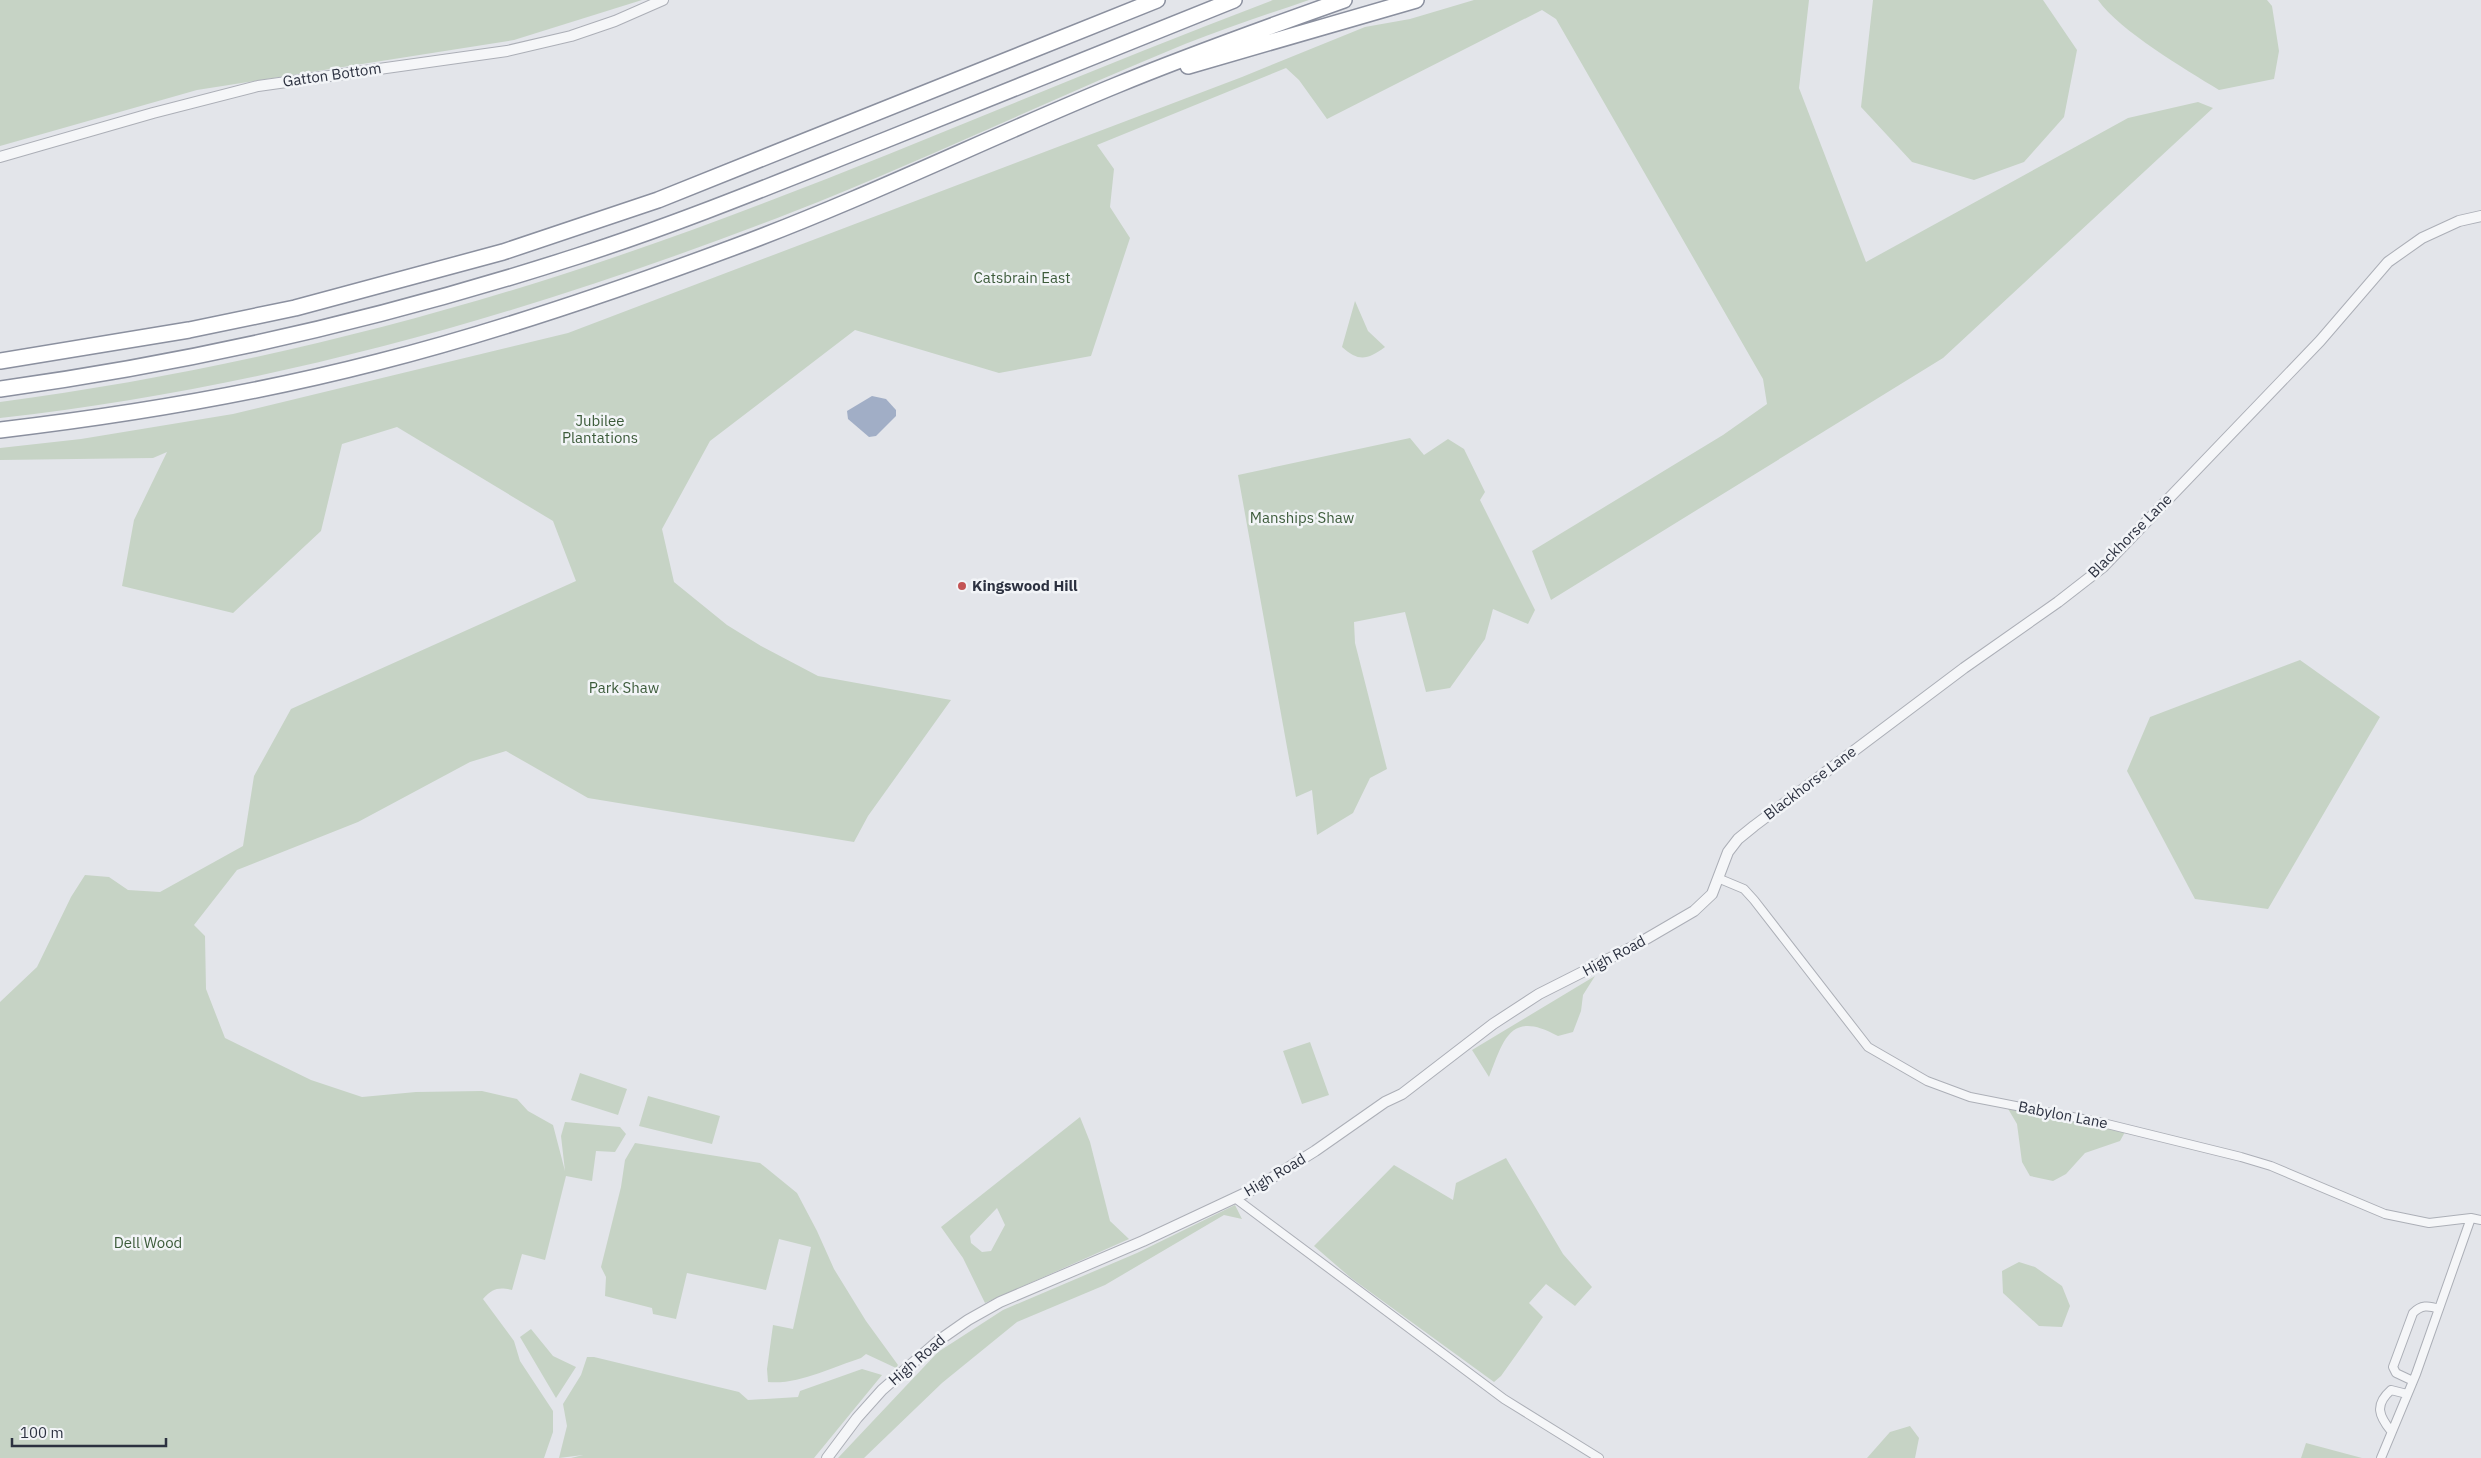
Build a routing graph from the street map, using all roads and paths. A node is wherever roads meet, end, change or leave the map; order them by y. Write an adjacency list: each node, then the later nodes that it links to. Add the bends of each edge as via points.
1 (663, 0): 7 (street, Gatton Bottom, via 571,36 507,51 258,86)
2 (1157, 0): 9 (highway, via 658,200 503,252 295,308 189,330)
3 (1234, 0): 10 (highway, via 753,193 580,256 422,304 269,341)
4 (1344, 0): 6 (highway)
5 (1416, 0): 6 (highway)
6 (1114, 86): 11 (highway, via 834,208 705,258 532,318 384,361 268,388 105,417)
7 (0, 158)
8 (2481, 216): 12 (street, Blackhorse Lane, via 2459,221 2422,238 2388,262 2320,341 2102,567 1738,839 1728,852)
9 (0, 362)
10 (0, 389)
11 (0, 430)
12 (1720, 879): 13 (street, High Road, via 1712,894 1694,911 1634,946 1539,994 1493,1024 1402,1094); 14 (street, Babylon Lane, via 1744,889 1754,900 1868,1047 1927,1081 1970,1097 2103,1123 2241,1157 2385,1214 2429,1223)
13 (1235, 1198): 20 (street, High Road, via 1000,1302 968,1320 938,1341 882,1390); 21 (street, via 1504,1399)
14 (2471, 1218): 15 (street, Babylon Lane); 16 (street)
15 (2481, 1220)
16 (2439, 1309): 17 (street); 17 (street, via 2430,1306 2418,1308 2413,1313 2393,1367 2396,1373)
17 (2414, 1381): 18 (street)
18 (2407, 1394): 19 (street); 19 (street, via 2390,1390 2385,1395 2379,1410 2380,1418)
19 (2391, 1431): 22 (street)
20 (827, 1458)
21 (1599, 1458)
22 (2381, 1458)

